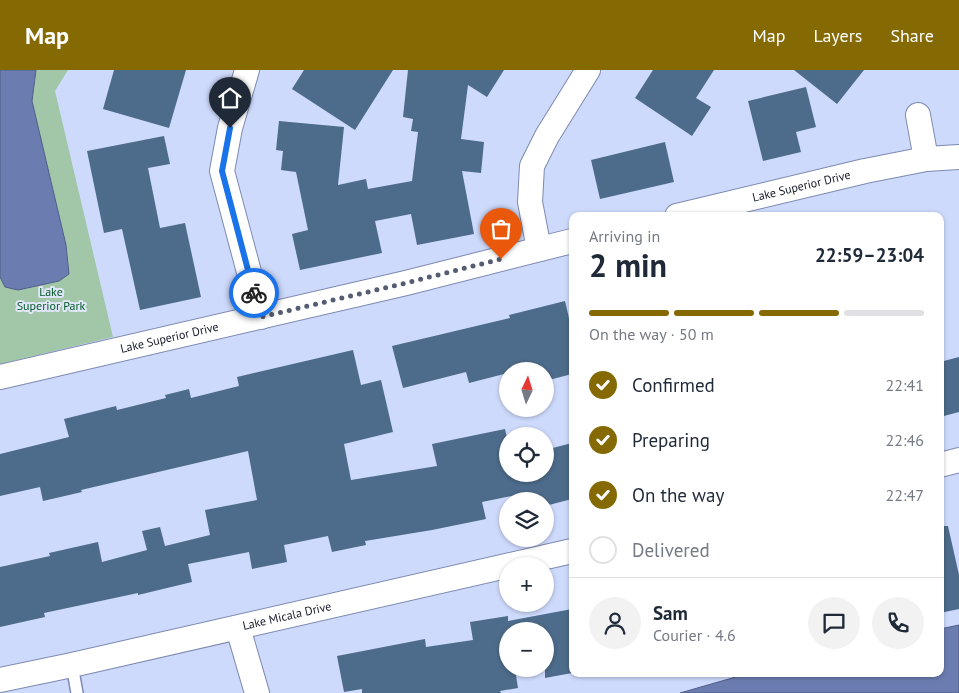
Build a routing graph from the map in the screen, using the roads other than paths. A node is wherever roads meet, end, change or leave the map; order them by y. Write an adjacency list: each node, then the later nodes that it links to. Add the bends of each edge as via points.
1 (247, 70): 9 (street, via 230,128 222,171)
2 (588, 70): 8 (street, via 532,166 530,202)
3 (918, 114): 5 (street)
4 (959, 157): 5 (street, Lake Superior Drive)
5 (926, 159): 6 (street, Lake Superior Drive)
6 (694, 212)
7 (569, 242): 8 (street, Lake Superior Drive)
8 (539, 249): 9 (street, Lake Superior Drive)
9 (261, 317): 10 (street, Lake Superior Drive)
10 (0, 377)
11 (959, 460): 12 (street)
12 (944, 464)
13 (569, 552): 14 (street, Lake Micala Drive)
14 (238, 628): 15 (street, Lake Micala Drive); 18 (street)
15 (72, 665): 16 (street, Lake Micala Drive); 17 (lane)
16 (0, 680)
17 (77, 693)
18 (257, 693)

